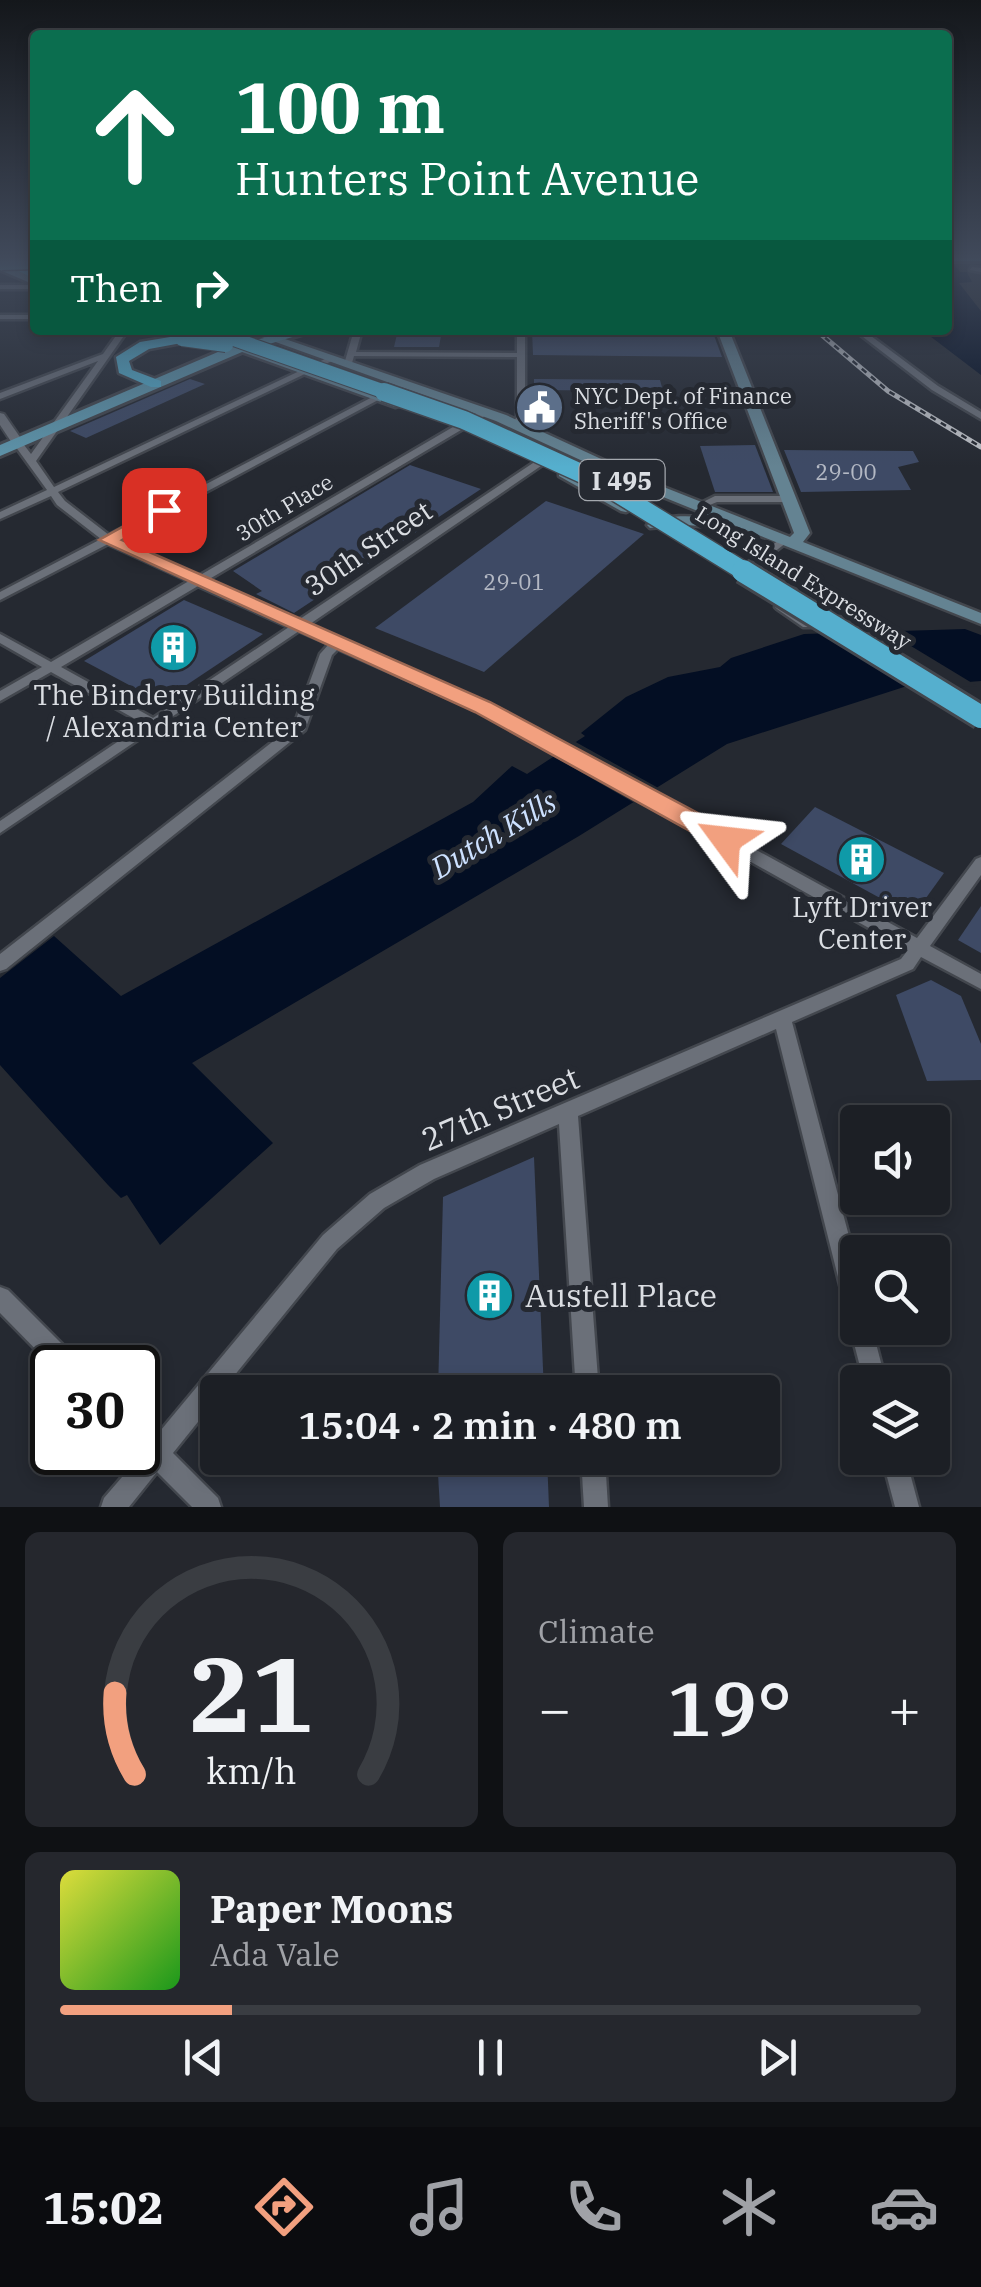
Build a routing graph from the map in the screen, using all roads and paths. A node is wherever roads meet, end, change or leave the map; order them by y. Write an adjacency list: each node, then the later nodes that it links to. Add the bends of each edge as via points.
1 (120, 335): 17 (street)
2 (181, 335): 22 (highway, via 121,360 126,373)
3 (188, 335): 24 (highway, bridge)
4 (188, 335): 16 (main road)
5 (222, 335): 24 (highway, Long Island Expressway / I 495, bridge)
6 (245, 335): 56 (highway, Long Island Expressway / I 495, bridge, via 451,405 586,462)
7 (260, 335): 14 (main road)
8 (283, 335): 14 (main road)
9 (300, 335): 15 (main road)
10 (356, 335): 20 (street)
11 (521, 335): 18 (street)
12 (726, 335): 40 (main road)
13 (865, 335): 29 (street)
14 (268, 338): 15 (main road); 16 (main road)
15 (293, 347): 19 (main road)
16 (237, 349): 21 (main road); 22 (main road)
17 (106, 355): 25 (street); 32 (street)
18 (521, 355): 20 (street); 30 (street)
19 (330, 360): 20 (main road); 21 (street)
20 (349, 360): 23 (main road)
21 (303, 373): 26 (main road); 39 (street)
22 (156, 384): 32 (main road)
23 (404, 384): 26 (street); 27 (main road)
24 (363, 385): 57 (highway, Long Island Expressway / I 495, bridge, via 490,430 596,480)
25 (0, 396)
26 (379, 397): 31 (main road); 44 (street)
27 (485, 412): 30 (main road); 31 (street, 30th Place)
28 (0, 416): 33 (street)
29 (981, 416)
30 (516, 424): 34 (main road)
31 (460, 426): 37 (main road); 47 (street, 30th Place)
32 (51, 429): 33 (main road); 36 (street)
33 (18, 443): 35 (main road); 36 (street)
34 (566, 446): 37 (street, 30th Street); 38 (main road)
35 (0, 451)
36 (31, 461): 39 (street)
37 (540, 462): 43 (main road); 51 (street, 30th Street)
38 (659, 490): 41 (main road); 43 (main road, via 682,507)
39 (51, 492): 42 (street); 44 (street)
40 (789, 499): 41 (street, via 716,498); 45 (main road, via 802,535)
41 (700, 506): 43 (main road); 45 (main road)
42 (0, 516)
43 (666, 525): 45 (main road, via 708,520); 46 (street)
44 (108, 540): 47 (street); 48 (street)
45 (783, 541): 46 (street); 49 (main road)
46 (736, 576): 50 (street)
47 (196, 582): 51 (street); 54 (street, 30th Place)
48 (0, 597)
49 (981, 618)
50 (807, 624)
51 (298, 626): 53 (street); 58 (street, 30th Street)
52 (0, 638): 54 (street)
53 (337, 643): 61 (street, via 552,743); 62 (street, via 326,654 300,727)
54 (52, 667): 55 (street, 30th Place); 58 (street)
55 (0, 697)
56 (981, 698)
57 (981, 718)
58 (153, 724): 59 (street, 30th Street)
59 (0, 828)
60 (981, 864): 61 (street, 27th Street)
61 (921, 949): 63 (street); 64 (street, 27th Street, via 907,964)
62 (0, 964)
63 (981, 982)
64 (782, 1018): 65 (street, 27th Street); 66 (street)
65 (568, 1112): 69 (street); 70 (street, 27th Street, via 414,1178 353,1219)
66 (840, 1243)
67 (0, 1298): 68 (street)
68 (47, 1345)
69 (587, 1375)
70 (160, 1448)
71 (160, 1457): 76 (street)
72 (138, 1475): 75 (street, 27th Street)
73 (593, 1475): 77 (street)
74 (899, 1475): 78 (street)
75 (113, 1507)
76 (209, 1507)
77 (596, 1507)
78 (907, 1507)

